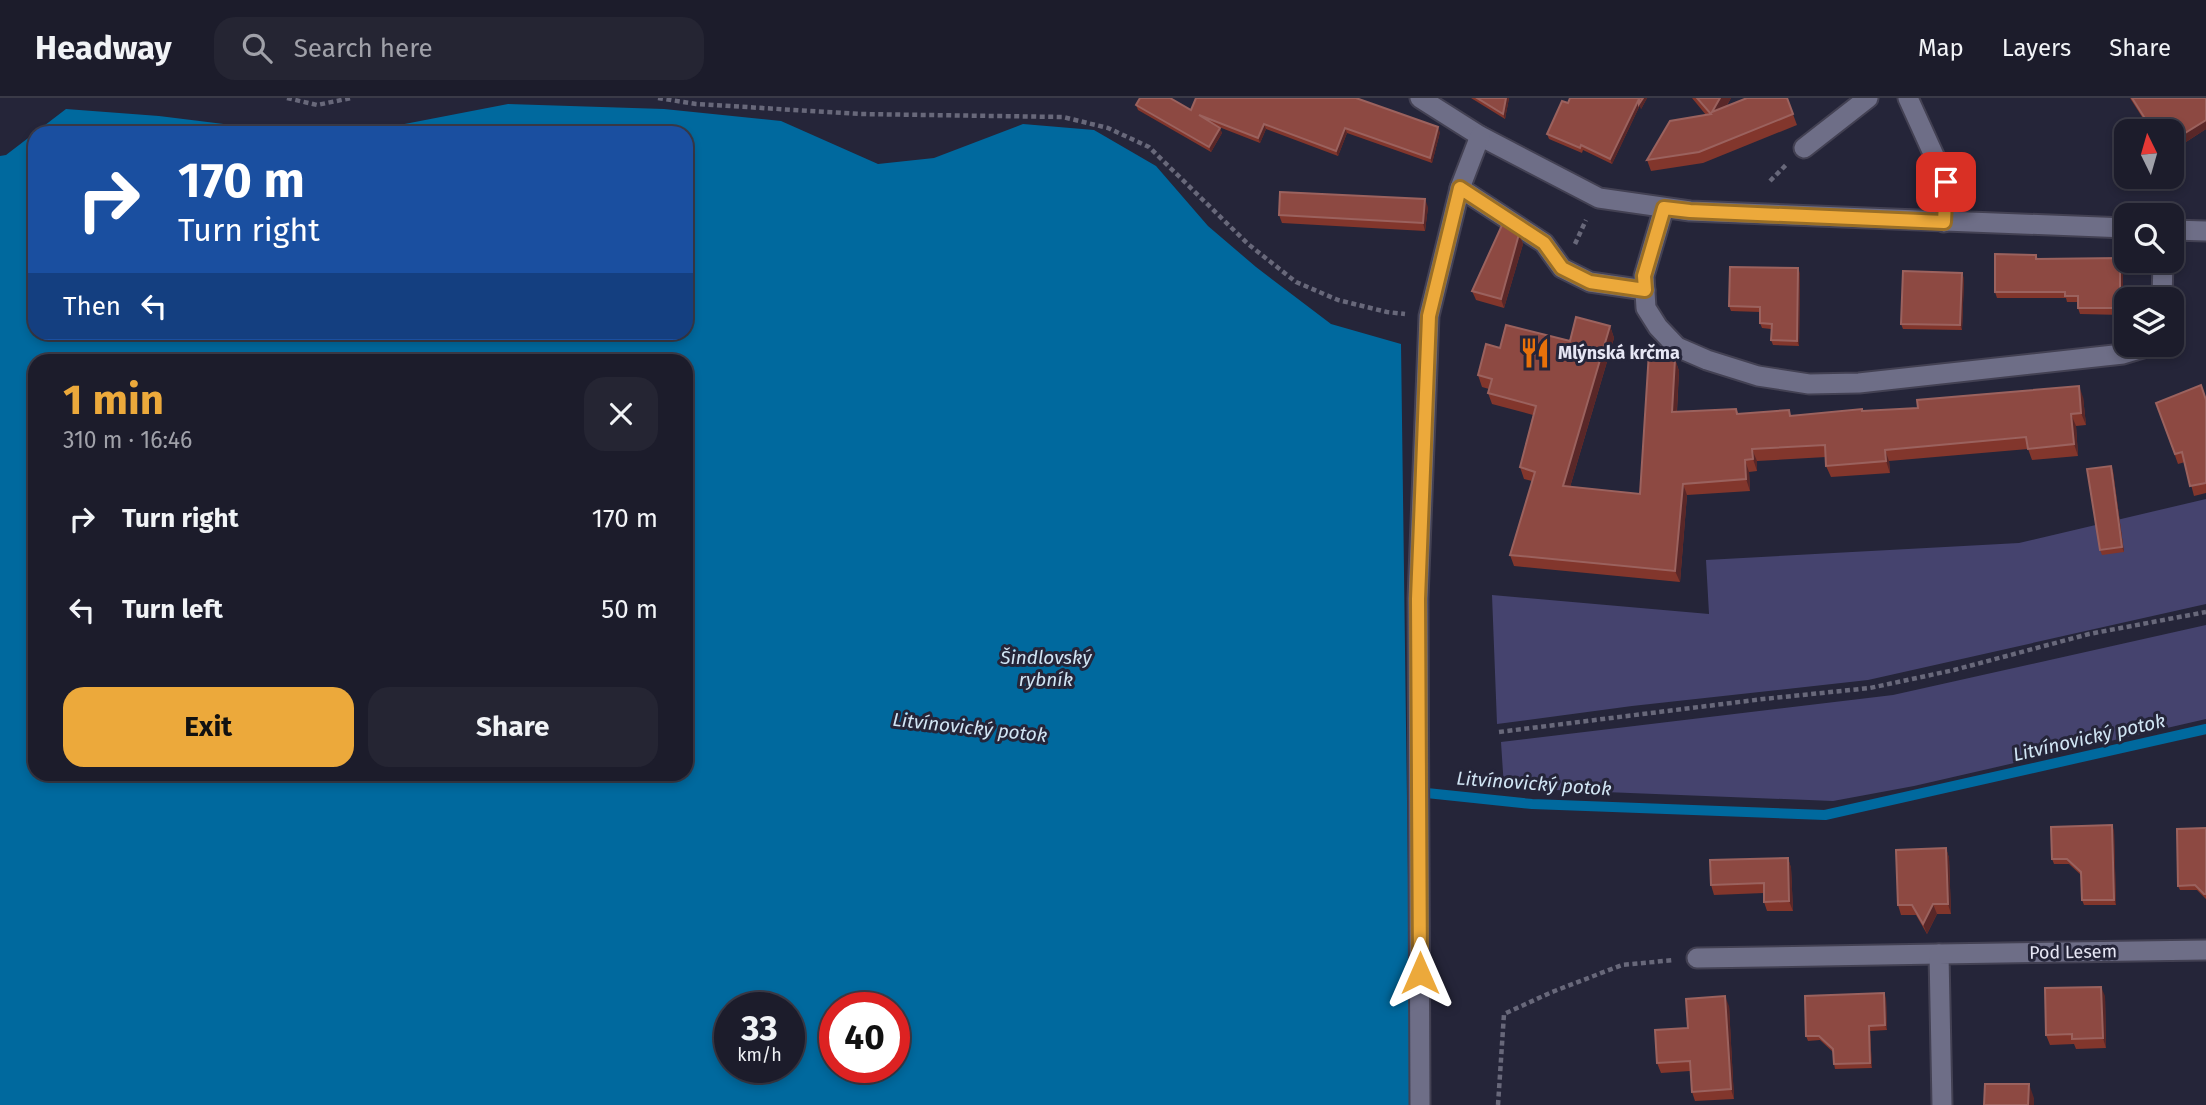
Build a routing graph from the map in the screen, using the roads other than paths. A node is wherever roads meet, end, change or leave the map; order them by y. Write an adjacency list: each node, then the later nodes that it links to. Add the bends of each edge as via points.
1 (1420, 98): 4 (street)
2 (1868, 98): 5 (street)
3 (1908, 98): 8 (street, via 1946,182)
4 (1480, 136): 6 (street); 7 (street, via 1599,198)
5 (1804, 149)
6 (1460, 188): 12 (street, via 1544,243 1562,268 1590,282); 17 (street, via 1429,316 1418,599)
7 (1664, 208): 8 (street); 12 (street, via 1644,276)
8 (1944, 222): 9 (street)
9 (2114, 228)
10 (2184, 230): 11 (street)
11 (2206, 231)
12 (1645, 290): 13 (street, via 1646,308 1676,347 1758,376 1809,384 1858,383)
13 (2114, 355)
14 (2206, 950): 15 (street, Pod Lesem)
15 (1939, 954): 16 (street, Pod Lesem); 18 (street)
16 (1697, 958)
17 (1420, 1105)
18 (1942, 1105)

